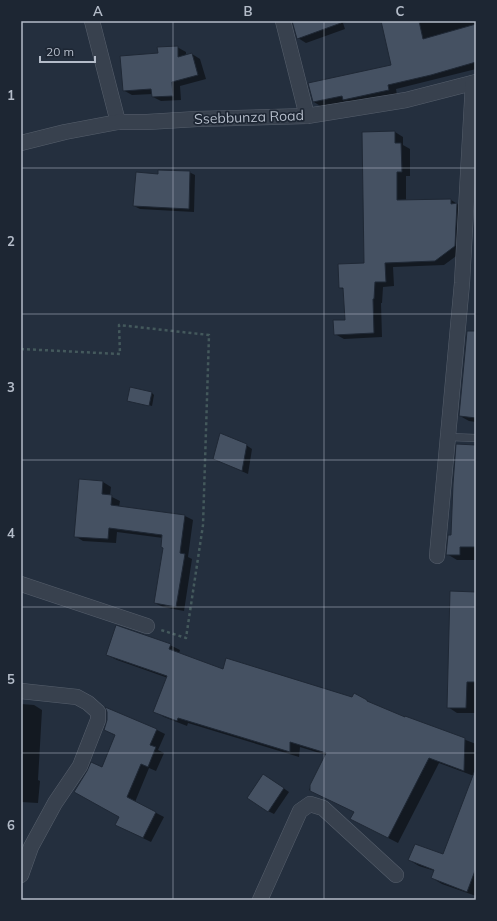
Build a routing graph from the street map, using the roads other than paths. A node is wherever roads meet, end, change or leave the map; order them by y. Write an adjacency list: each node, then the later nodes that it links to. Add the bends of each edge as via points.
1 (92, 21): 5 (street)
2 (284, 21): 4 (street)
3 (475, 82): 4 (street, Ssebbunza Road, via 406,100); 7 (street, via 462,283)
4 (307, 116): 5 (street, Ssebbunza Road)
5 (118, 122): 6 (street, Ssebbunza Road)
6 (21, 143)
7 (448, 437): 8 (lane); 9 (street)
8 (476, 438)
9 (437, 556)
10 (21, 584): 11 (street)
11 (147, 626)
12 (21, 692): 13 (street, via 77,697 98,712 98,720 80,766 55,803 31,847)
13 (21, 875)
14 (396, 875): 15 (street, via 323,808 310,804 300,811)
15 (260, 900)

